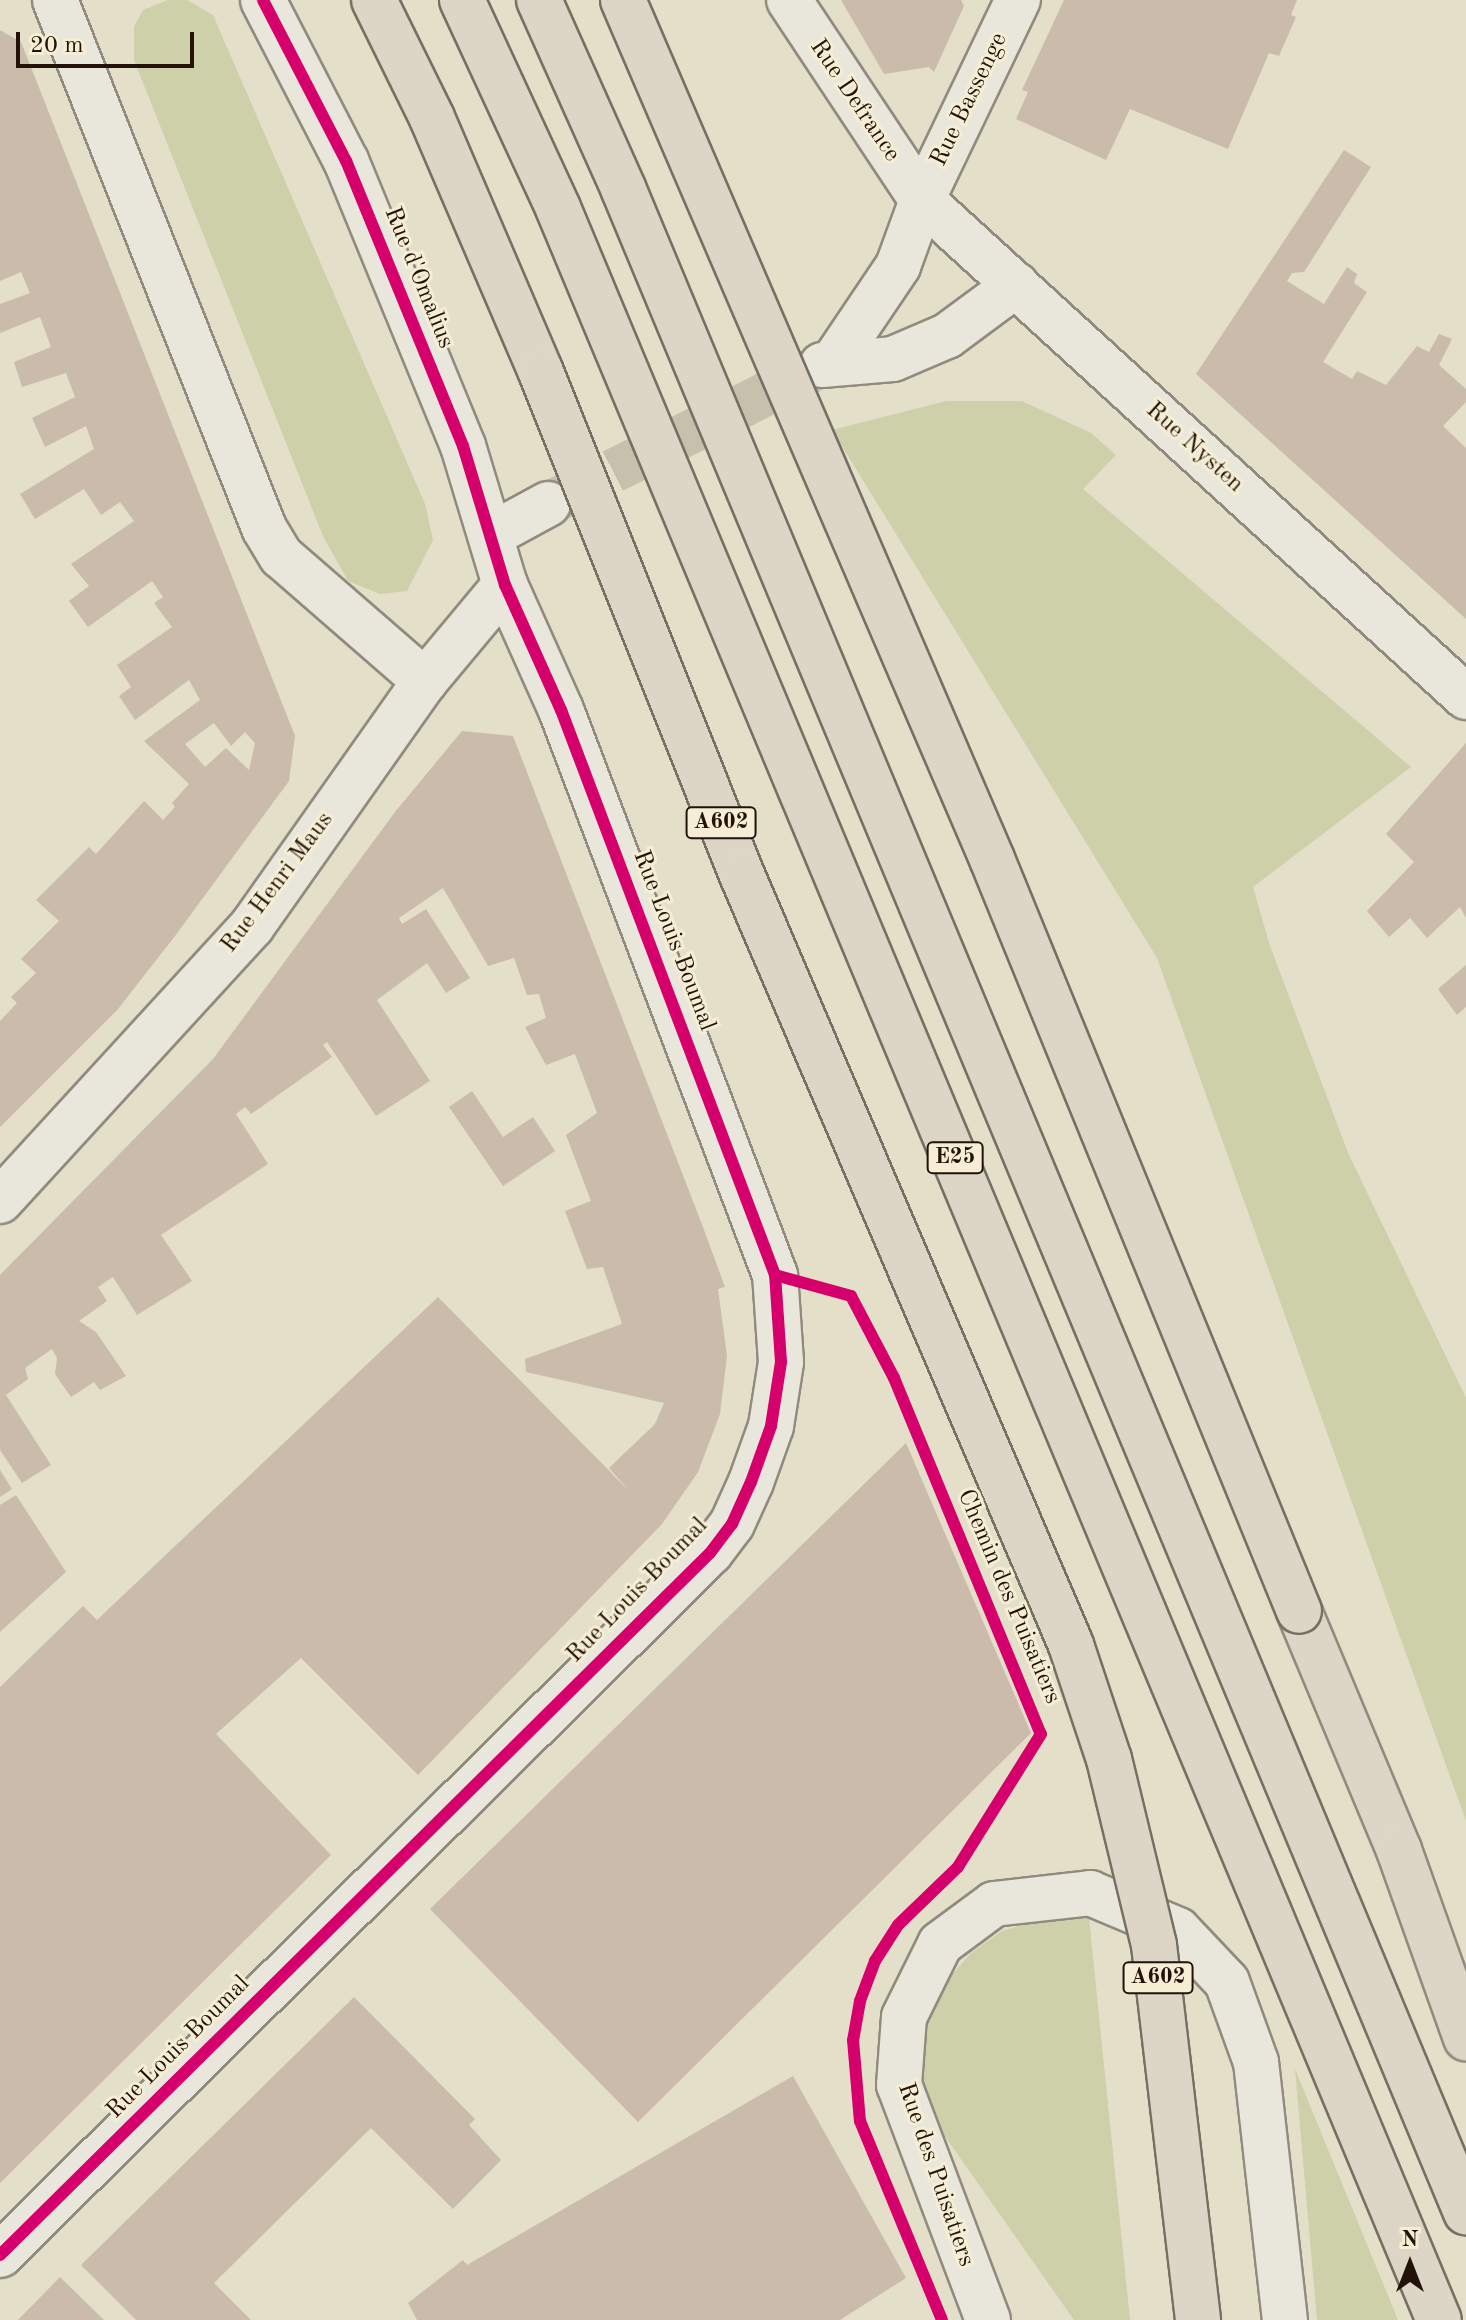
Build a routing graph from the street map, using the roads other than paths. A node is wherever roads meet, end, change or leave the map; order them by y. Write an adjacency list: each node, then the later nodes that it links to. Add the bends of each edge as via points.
1 (55, 0): 14 (street, via 264,528 281,556)
2 (263, 0): 12 (street, Rue d'Omalius, via 346,161 463,446)
3 (374, 0): 23 (highway, A602, bridge, via 432,118 541,372 742,875 1071,1645 1109,1759 1154,1945)
4 (462, 0): 25 (highway, E25, bridge, via 558,208)
5 (539, 0): 20 (highway, E25, bridge, via 623,188)
6 (623, 0): 17 (highway, bridge, via 992,859)
7 (789, 0): 9 (street, Rue Defrance)
8 (1018, 0): 9 (street, Rue Bassenge)
9 (922, 200): 10 (street, Rue Nysten); 10 (street, via 898,266 828,363 893,359 947,336)
10 (1016, 285): 15 (street, Rue Nysten)
11 (548, 504): 12 (street)
12 (491, 535): 13 (street, Rue d'Omalius)
13 (505, 585): 14 (street, Rue Henri Maus); 21 (street, Rue Louis Boumal, via 561,710 775,1275 781,1362 771,1426 732,1524 710,1553)
14 (425, 681): 16 (street, Rue Henri Maus, via 252,926)
15 (1466, 697)
16 (0, 1201)
17 (1399, 1850): 18 (highway); 19 (highway)
18 (1466, 1974)
19 (1466, 2038)
20 (1466, 2212)
21 (0, 2255)
22 (988, 2320): 24 (street, Rue des Puisatiers, via 899,2085 904,2017 940,1944 994,1904 1090,1893 1178,1930 1227,1982 1256,2062)
23 (1198, 2320)
24 (1285, 2320)
25 (1439, 2320)

